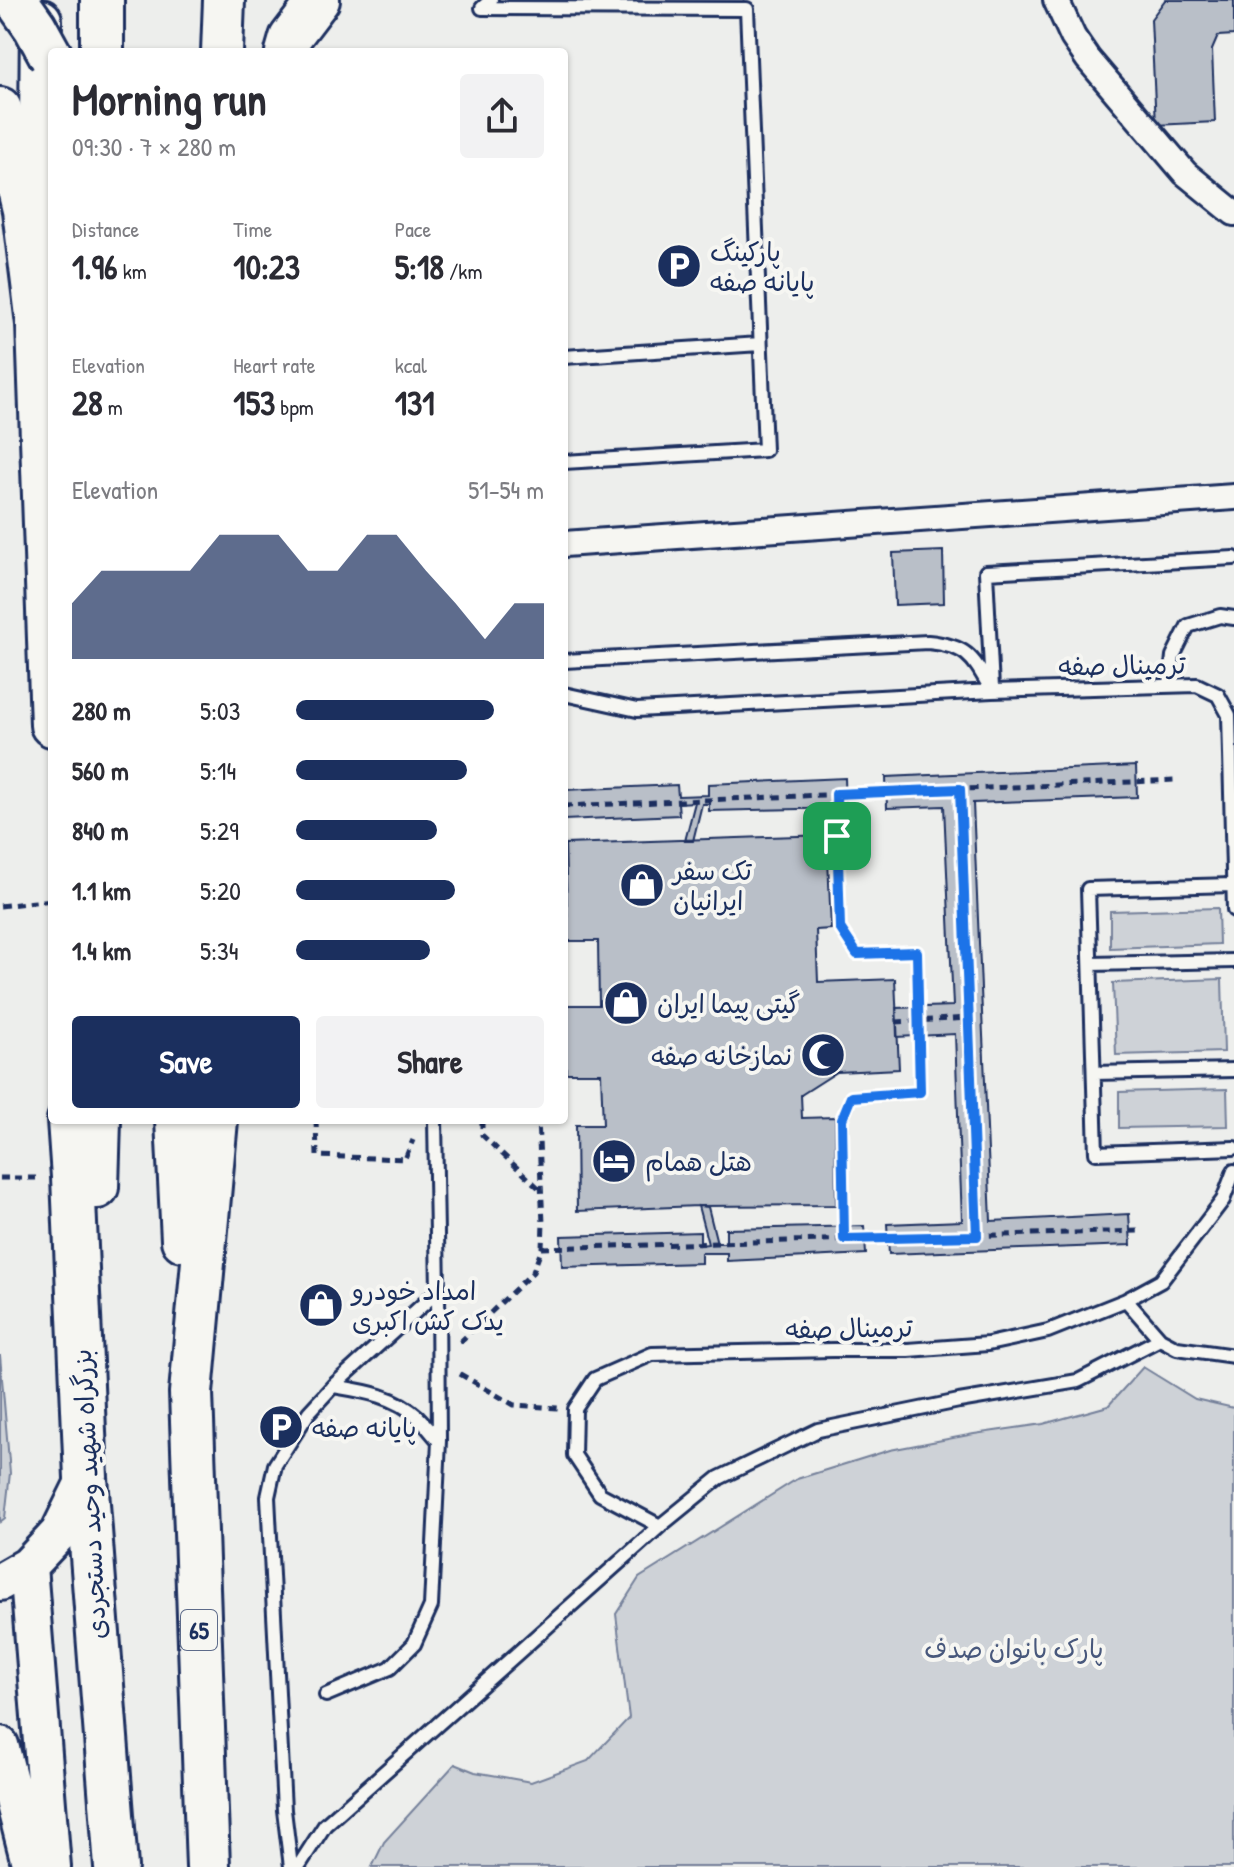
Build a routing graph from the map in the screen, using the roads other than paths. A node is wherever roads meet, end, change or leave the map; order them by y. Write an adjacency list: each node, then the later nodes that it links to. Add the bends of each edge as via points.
1 (16, 0): 11 (highway, bridge)
2 (41, 0): 14 (main road)
3 (102, 0): 8 (highway)
4 (224, 0): 9 (main road)
5 (319, 0): 10 (main road)
6 (491, 0): 15 (lane, via 482,8 747,9)
7 (1056, 0): 13 (street, via 1088,59 1185,173)
8 (102, 48)
9 (222, 48)
10 (287, 48)
11 (48, 51)
12 (0, 109): 14 (highway, via 24,210)
13 (1234, 213)
14 (38, 324): 21 (highway)
15 (760, 344): 16 (lane); 17 (lane, via 765,450)
16 (568, 357)
17 (568, 462)
18 (1234, 497): 19 (street)
19 (568, 544)
20 (1234, 558): 25 (lane, via 986,572)
21 (48, 610)
22 (1234, 618): 24 (lane, via 1220,616 1188,626 1173,656)
23 (568, 661): 25 (lane, via 928,642 965,652)
24 (1170, 685): 25 (lane, ترمینال صفه); 27 (lane, ترمینال صفه, via 1197,685 1218,695 1229,715)
25 (992, 691): 26 (lane, ترمینال صفه, via 637,710)
26 (568, 695)
27 (1233, 885): 28 (lane, ترمینال صفه); 30 (lane, via 1088,889)
28 (1234, 910)
29 (1234, 961): 30 (lane)
30 (1091, 964): 32 (lane)
31 (1234, 1070): 32 (lane)
32 (1094, 1073): 38 (lane, via 1096,1153)
33 (69, 1124): 47 (highway, بزرگراه شهید وحید دستجردی)
34 (99, 1124): 47 (highway)
35 (177, 1124): 45 (highway)
36 (216, 1124): 45 (highway, 65)
37 (435, 1124): 40 (lane)
38 (1234, 1148)
39 (1234, 1171): 41 (lane, ترمینال صفه, via 1223,1200 1161,1281)
40 (438, 1291): 44 (lane); 46 (lane)
41 (1126, 1300): 42 (lane); 48 (lane, ترمینال صفه, via 1048,1331 988,1344 652,1354 595,1379 575,1409 574,1455 600,1494)
42 (1160, 1339): 43 (lane, via 1177,1348); 48 (lane, via 1078,1381 818,1430 719,1478)
43 (1234, 1356)
44 (333, 1386): 46 (lane, via 395,1401); 56 (lane, via 275,1465 268,1497)
45 (191, 1393): 55 (highway, 65)
46 (439, 1441): 50 (lane, via 431,1606 414,1644 390,1668)
47 (86, 1478): 49 (main road, via 59,1533); 54 (highway, بزرگراه شهید وحید دستجردی)
48 (660, 1526): 57 (lane, via 325,1825)
49 (14, 1574): 53 (main road)
50 (326, 1695)
51 (0, 1745): 52 (main road)
52 (31, 1867)
53 (52, 1867)
54 (116, 1867)
55 (208, 1867)
56 (291, 1867)
57 (298, 1867)

